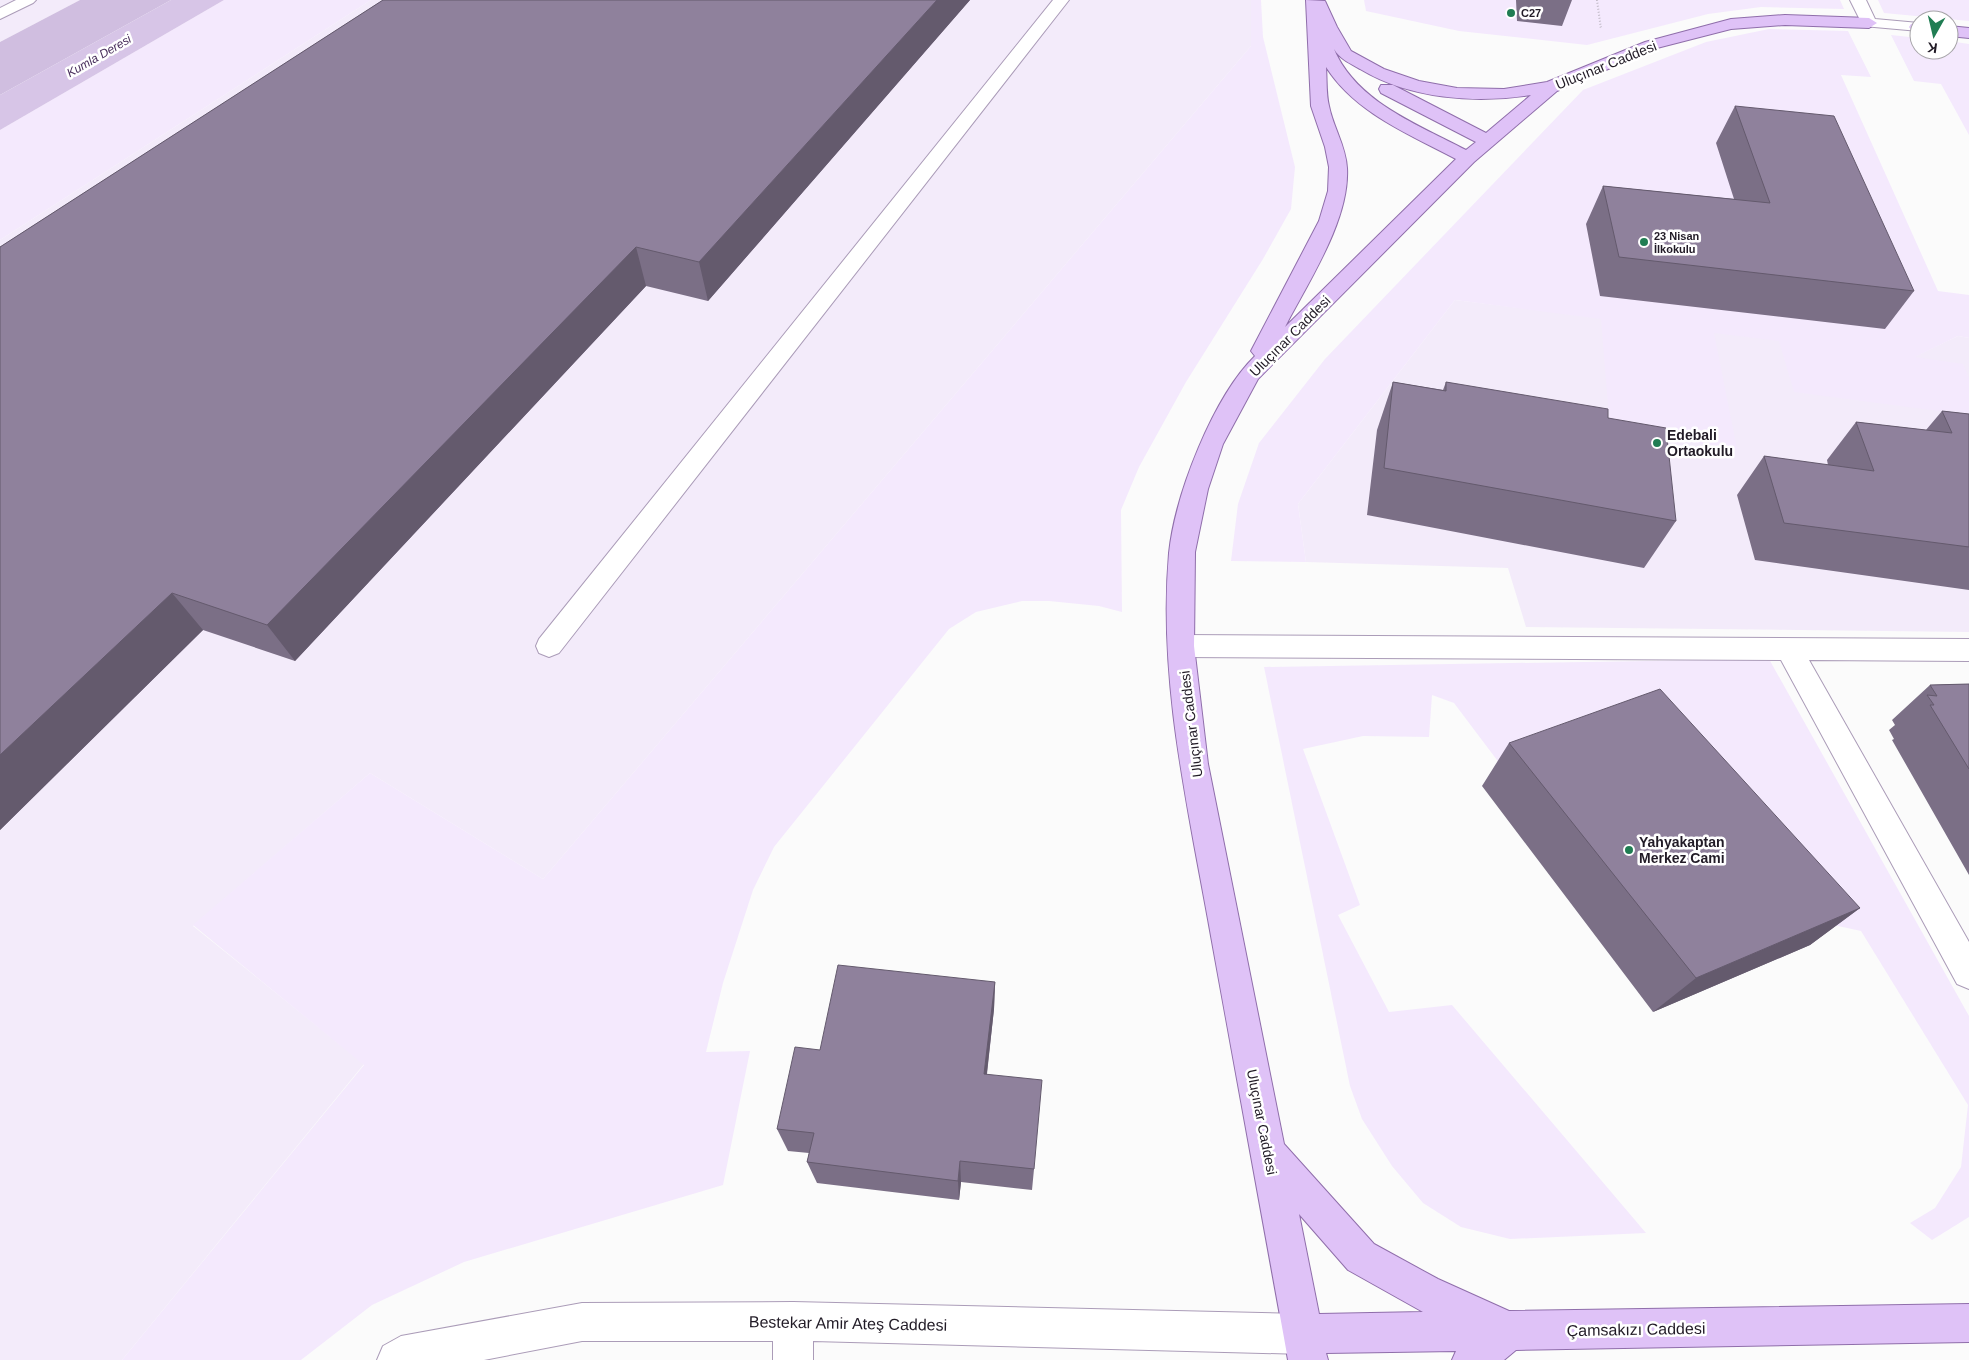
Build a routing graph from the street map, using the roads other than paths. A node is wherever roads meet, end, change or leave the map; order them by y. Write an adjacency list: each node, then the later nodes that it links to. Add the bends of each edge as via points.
1 (28, 0): 6 (street)
2 (1061, 0): 15 (street)
3 (1314, 0): 7 (main road)
4 (1318, 0): 10 (main road, via 1329,27)
5 (1858, 0): 8 (street)
6 (0, 14)
7 (1315, 21): 13 (main road, via 1330,60 1354,90 1368,102); 14 (main road, via 1320,106 1338,167 1337,191 1329,222)
8 (1870, 23): 9 (street, Uluçınar Caddesi); 11 (main road, Uluçınar Caddesi, via 1785,20 1730,24 1651,45)
9 (1909, 26)
10 (1346, 54): 11 (main road, via 1378,74 1416,86 1457,93 1504,94); 12 (main road, via 1362,72 1379,84)
11 (1551, 87): 12 (main road, Uluçınar Caddesi)
12 (1488, 141): 13 (main road, Uluçınar Caddesi)
13 (1468, 158): 14 (main road, Uluçınar Caddesi)
14 (1249, 375): 16 (main road, Uluçınar Caddesi, via 1212,444 1196,489 1182,552)
15 (549, 646)
16 (1181, 646): 17 (street); 20 (main road, Uluçınar Caddesi, via 1194,764)
17 (1789, 649): 18 (street); 19 (street)
18 (1969, 650)
19 (1969, 973)
20 (1268, 1152): 23 (main road, via 1361,1257 1424,1293); 24 (main road, Uluçınar Caddesi)
21 (793, 1320): 24 (street, Bestekar Amir Ateş Caddesi); 25 (street, Bestekar Amir Ateş Caddesi, via 582,1322 401,1356); 26 (street)
22 (1969, 1324): 23 (main road, Çamsakızı Caddesi)
23 (1509, 1331): 24 (main road, Çamsakızı Caddesi); 27 (main road)
24 (1306, 1347)
25 (397, 1360)
26 (793, 1360)
27 (1472, 1360)

